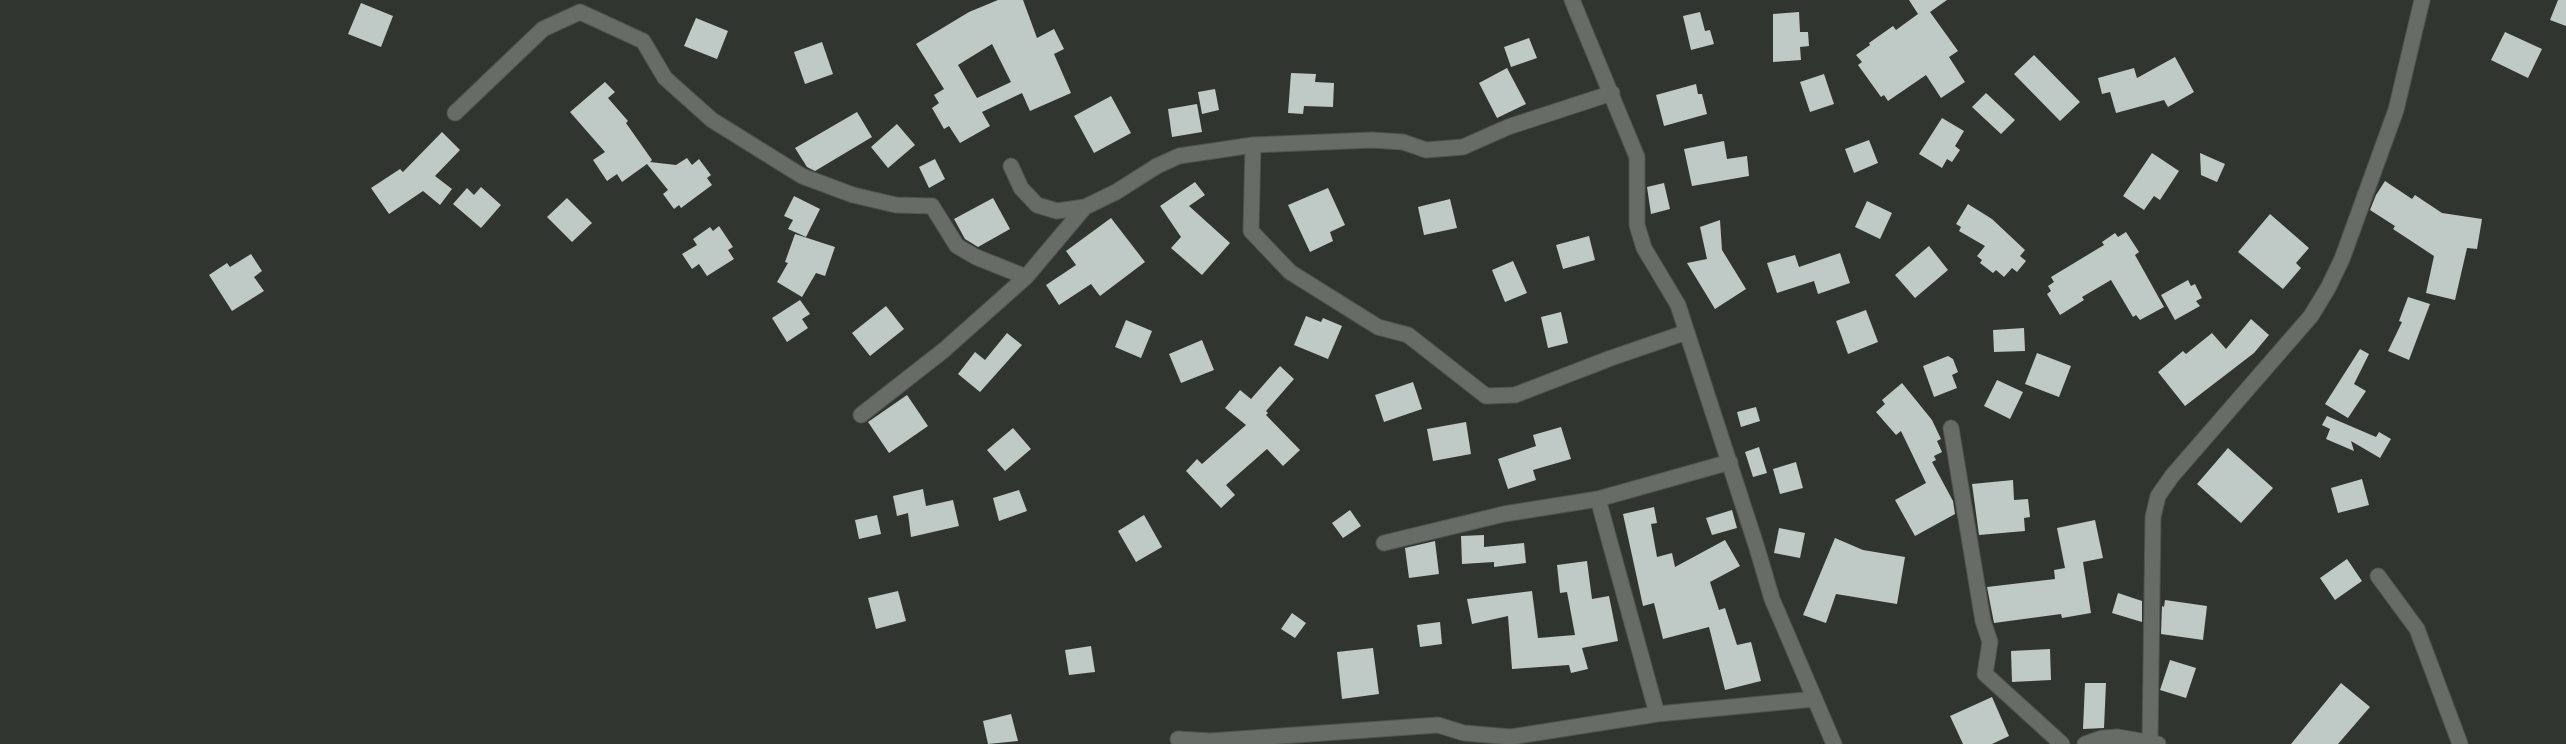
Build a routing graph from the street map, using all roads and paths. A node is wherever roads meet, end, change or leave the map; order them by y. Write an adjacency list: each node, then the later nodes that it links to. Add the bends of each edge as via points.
1 (1572, 0): 3 (street)
2 (2422, 0): 19 (street, via 2396,110 2328,288 2311,316 2158,496 2153,517)
3 (1612, 93): 5 (street, via 1508,126 1463,147 1426,150 1402,142 1372,140); 9 (street, via 1637,157 1637,225 1644,248 1678,304)
4 (455, 113): 8 (street, via 543,29 580,12 643,41 665,78 712,120 802,176 853,195 896,205 932,207 957,246)
5 (1253, 145): 7 (street, via 1179,156); 9 (street, via 1251,231 1290,272 1378,327 1408,335 1486,396 1515,395)
6 (1011, 166): 7 (street, via 1021,188 1037,205 1057,211)
7 (1085, 207): 8 (street)
8 (1026, 277): 10 (street)
9 (1687, 332): 12 (street)
10 (861, 416)
11 (1951, 428): 21 (street, via 1983,621 1990,642 1985,674)
12 (1730, 462): 13 (street); 16 (street, via 1772,599)
13 (1598, 499): 14 (street, via 1504,514); 17 (street)
14 (1384, 543)
15 (2378, 576): 23 (street, via 2417,629)
16 (1815, 699): 17 (street); 20 (street)
17 (1657, 714): 18 (street, via 1511,737 1438,725 1210,741)
18 (1178, 739)
19 (2154, 743): 22 (street, via 2118,737)
20 (1834, 744)
21 (2062, 744)
22 (2085, 744)
23 (2460, 744)

